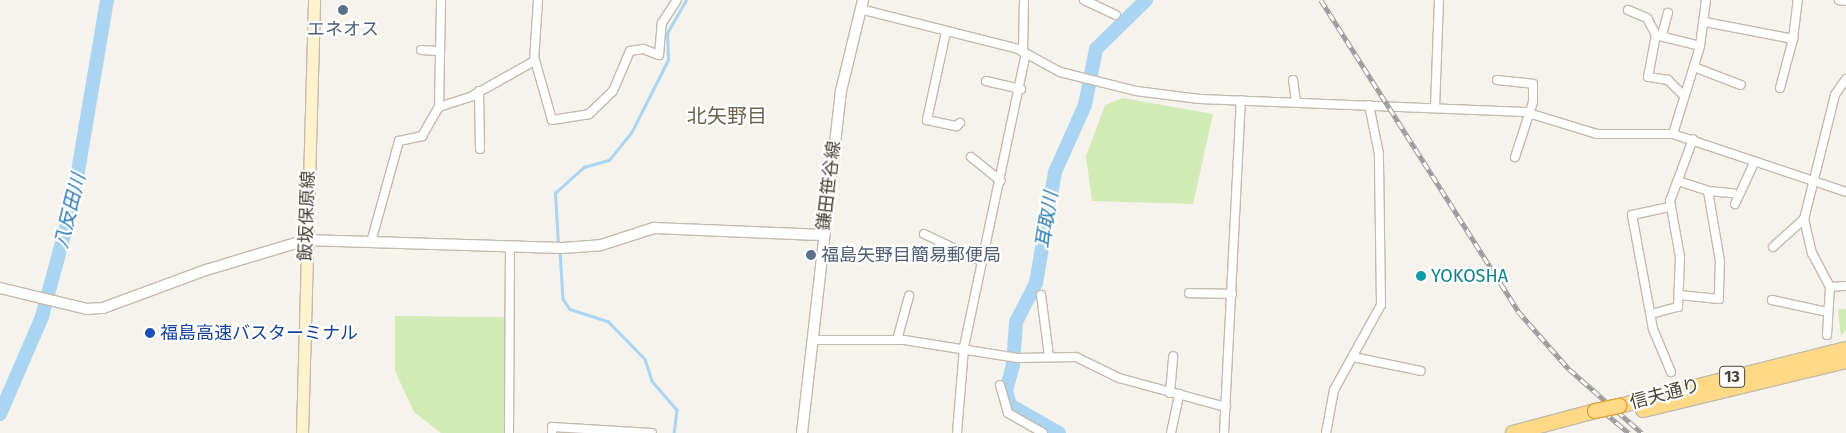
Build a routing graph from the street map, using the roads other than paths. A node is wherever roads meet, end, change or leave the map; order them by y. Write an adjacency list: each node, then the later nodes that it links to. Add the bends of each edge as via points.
1 (314, 0): 59 (main road, 飯坂保原線)
2 (441, 0): 22 (street)
3 (538, 0): 24 (street)
4 (677, 0): 24 (street, via 662,23 659,55 643,49 630,51 613,91 589,114 552,120)
5 (1024, 0): 23 (street)
6 (1084, 0): 15 (street)
7 (1438, 0): 39 (street)
8 (1706, 0): 16 (street)
9 (1798, 0): 19 (street)
10 (1839, 0): 11 (street)
11 (1846, 1)
12 (861, 5): 17 (street); 58 (street, 鎌田笹谷線, via 841,91)
13 (1628, 10): 18 (street, via 1647,18)
14 (1668, 13): 18 (street)
15 (1116, 15)
16 (1705, 22): 19 (street); 20 (street)
17 (946, 32): 23 (street); 41 (street, via 927,120 956,126)
18 (1659, 35): 20 (street); 34 (street, via 1648,77 1668,80)
19 (1793, 39): 31 (street)
20 (1700, 46): 25 (street)
21 (421, 50): 22 (street)
22 (439, 51): 38 (street)
23 (1025, 53): 32 (street); 35 (street, via 1079,78 1200,99)
24 (535, 60): 33 (street)
25 (1694, 67): 30 (street); 34 (street)
26 (1846, 78): 50 (street, via 1834,95)
27 (1293, 80): 36 (street)
28 (1497, 80): 40 (street, via 1533,84)
29 (986, 82): 32 (street)
30 (1741, 85)
31 (1780, 88)
32 (1021, 90): 48 (street)
33 (480, 91): 38 (street); 44 (street)
34 (1684, 96): 42 (street)
35 (1241, 100): 36 (street); 68 (street)
36 (1298, 101): 37 (street)
37 (1370, 105): 39 (street); 82 (street, via 1379,154 1382,297 1374,323)
38 (439, 107): 60 (street, via 422,136 400,141)
39 (1435, 108): 40 (street)
40 (1529, 113): 42 (street, via 1597,134); 46 (street)
41 (960, 123)
42 (1673, 134): 43 (street)
43 (1693, 139): 47 (street); 49 (street)
44 (480, 149)
45 (971, 157): 48 (street)
46 (1515, 158)
47 (1756, 161): 50 (street); 54 (street)
48 (1001, 181): 63 (street)
49 (1678, 181): 51 (street); 55 (street)
50 (1811, 183): 52 (street); 56 (street)
51 (1708, 191): 53 (street); 70 (street, via 1719,251 1719,299)
52 (1846, 192)
53 (1733, 193)
54 (1734, 204)
55 (1671, 207): 70 (street, via 1680,257); 74 (street, via 1632,214)
56 (1804, 219): 62 (street); 65 (street, via 1812,253)
57 (924, 234): 63 (street)
58 (823, 235): 61 (street, via 654,228 601,244 558,248); 76 (street, 鎌田笹谷線)
59 (306, 240): 60 (street); 66 (street, via 206,270 103,308); 93 (main road, 飯坂保原線)
60 (371, 242): 61 (street)
61 (510, 247): 94 (street)
62 (1773, 247)
63 (983, 262): 78 (street)
64 (1846, 286): 65 (street)
65 (1830, 287): 73 (street)
66 (0, 288)
67 (1190, 293): 68 (street)
68 (1232, 294): 89 (street)
69 (1042, 295): 80 (street)
70 (1679, 295): 74 (street, via 1678,307)
71 (909, 296): 77 (street)
72 (1772, 300): 73 (street)
73 (1827, 312): 75 (street)
74 (1651, 314): 85 (street)
75 (1827, 335)
76 (812, 340): 77 (street); 97 (street, 鎌田笹谷線)
77 (897, 340): 78 (street)
78 (964, 347): 80 (street, via 1018,358); 98 (street)
79 (1846, 349): 90 (highway, 信夫通り / 13)
80 (1049, 356): 87 (street, via 1076,357 1119,378)
81 (1172, 356): 87 (street)
82 (1353, 357): 84 (street); 102 (street, via 1334,390)
83 (1846, 361): 90 (highway, 信夫通り / 13)
84 (1421, 370)
85 (1671, 372)
86 (1000, 386): 99 (street, via 1008,413)
87 (1170, 393): 88 (street)
88 (1179, 394): 89 (street); 100 (street)
89 (1226, 407): 101 (street)
90 (1623, 410): 91 (highway, 信夫通り / 13)
91 (1600, 415): 103 (highway, 信夫通り / 13); 104 (highway, 信夫通り / 13)
92 (602, 432): 95 (street, via 552,427); 96 (street)
93 (302, 433)
94 (509, 433)
95 (552, 433)
96 (652, 433)
97 (802, 433)
98 (958, 433)
99 (1043, 433)
100 (1171, 433)
101 (1224, 433)
102 (1326, 433)
103 (1513, 433)
104 (1551, 433)

